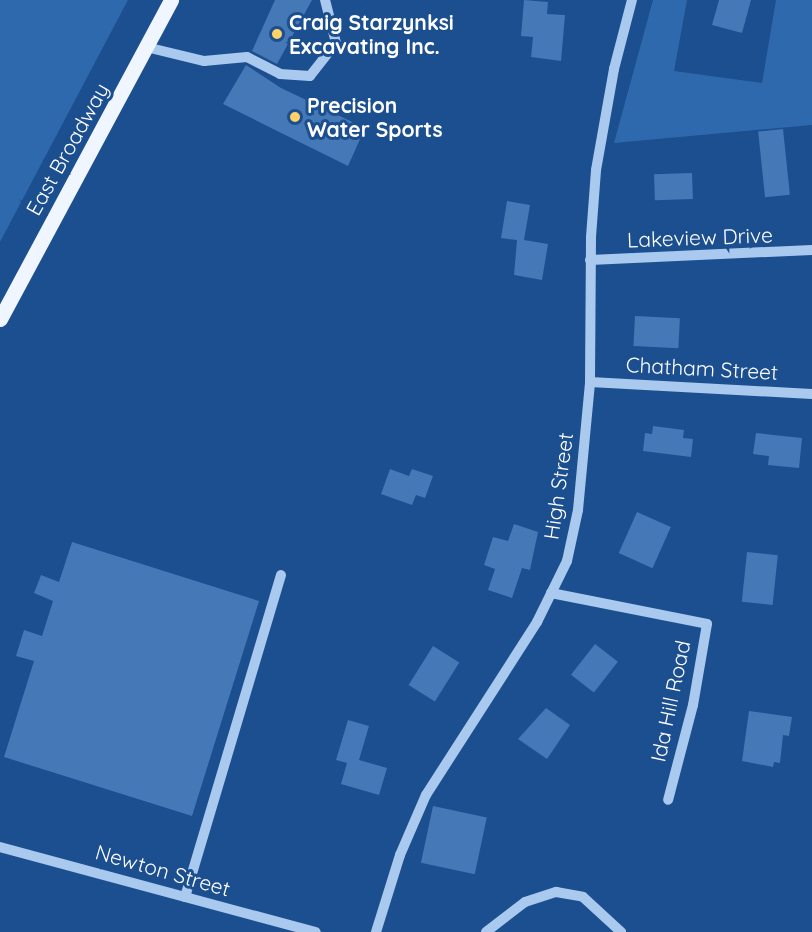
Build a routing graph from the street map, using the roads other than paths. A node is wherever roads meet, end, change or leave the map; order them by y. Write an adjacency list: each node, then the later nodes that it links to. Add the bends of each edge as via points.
1 (171, 0): 4 (main road, East Broadway)
2 (325, 0): 4 (street, via 336,43 310,75 280,74 247,57 204,61)
3 (632, 0): 6 (street, High Street, via 601,140)
4 (147, 47): 7 (main road, East Broadway)
5 (812, 250): 6 (street, Lakeview Drive)
6 (590, 260): 8 (street, High Street)
7 (0, 319)
8 (590, 382): 9 (street, Chatham Street); 11 (street, High Street, via 578,510 567,561)
9 (812, 394)
10 (281, 575): 14 (street)
11 (551, 593): 12 (street, Ida Hill Road, via 707,624 693,705); 16 (street, High Street, via 426,795 400,855)
12 (668, 800)
13 (0, 847): 14 (street, Newton Street)
14 (185, 897): 15 (street, Newton Street)
15 (316, 932)
16 (376, 932)
17 (486, 932): 18 (street, via 525,902 556,892 583,897)
18 (621, 932)

